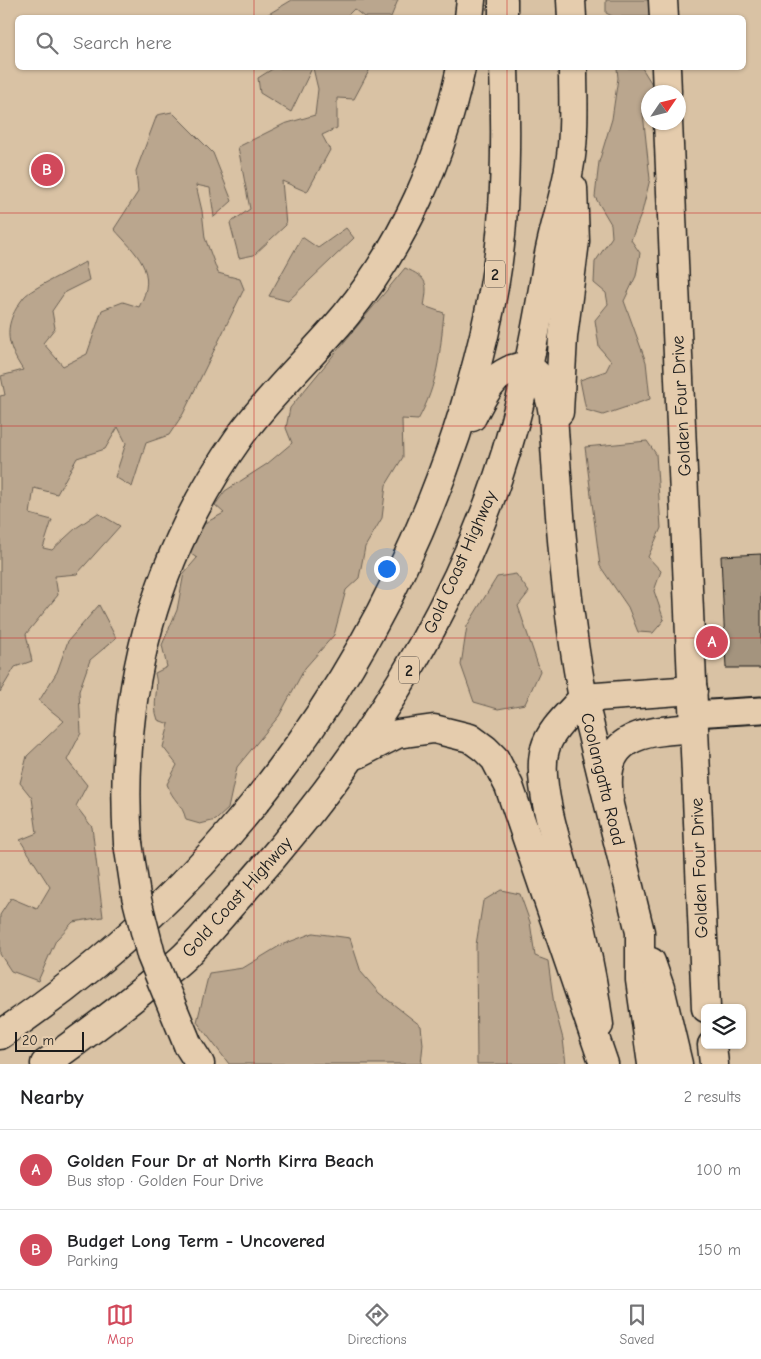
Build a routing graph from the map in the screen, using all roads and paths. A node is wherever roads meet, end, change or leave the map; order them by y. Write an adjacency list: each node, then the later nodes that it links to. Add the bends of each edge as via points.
1 (471, 0): 5 (main road)
2 (503, 0): 6 (main road)
3 (572, 0): 7 (main road)
4 (663, 0): 8 (main road)
5 (469, 15)
6 (503, 15)
7 (572, 15)
8 (664, 15)
9 (460, 70): 28 (main road, bridge, via 444,134 429,173 375,276 242,434 198,503 164,577 136,675 126,751 128,844 136,896 151,955)
10 (504, 70): 17 (main road, 2, via 500,245 485,330)
11 (573, 70): 15 (main road, Gold Coast Highway / 2)
12 (666, 70): 13 (main road)
13 (667, 85)
14 (668, 130): 21 (main road, Golden Four Drive)
15 (571, 157): 16 (main road, Gold Coast Highway / 2); 18 (main road, via 575,241 563,337)
16 (527, 368): 17 (main road, via 514,369 495,379); 18 (main road, via 539,375 550,397); 22 (main road, Gold Coast Highway / 2, via 498,476 453,584 415,661)
17 (443, 474): 26 (main road, 2, via 410,551 360,651 322,713 254,807 118,946)
18 (559, 485): 19 (main road, via 572,639)
19 (584, 698): 21 (main road); 23 (main road, Coolangatta Road); 30 (main road, Coolangatta Road, via 547,743 543,782 582,932)
20 (761, 710): 21 (street)
21 (693, 711): 23 (main road, via 650,732 634,736 625,743 610,767); 25 (main road, Golden Four Drive)
22 (354, 757): 29 (main road, Gold Coast Highway / 2, via 287,843 184,957); 30 (main road, via 397,734 434,728 470,738 495,759 509,786)
23 (610, 806): 24 (main road, Coolangatta Road)
24 (640, 932): 31 (main road, Coolangatta Road, via 640,980); 32 (main road, via 660,988)
25 (706, 1004)
26 (0, 1035)
27 (712, 1049): 33 (main road)
28 (194, 1054)
29 (45, 1064)
30 (604, 1064)
31 (652, 1064)
32 (678, 1064)
33 (714, 1064)

